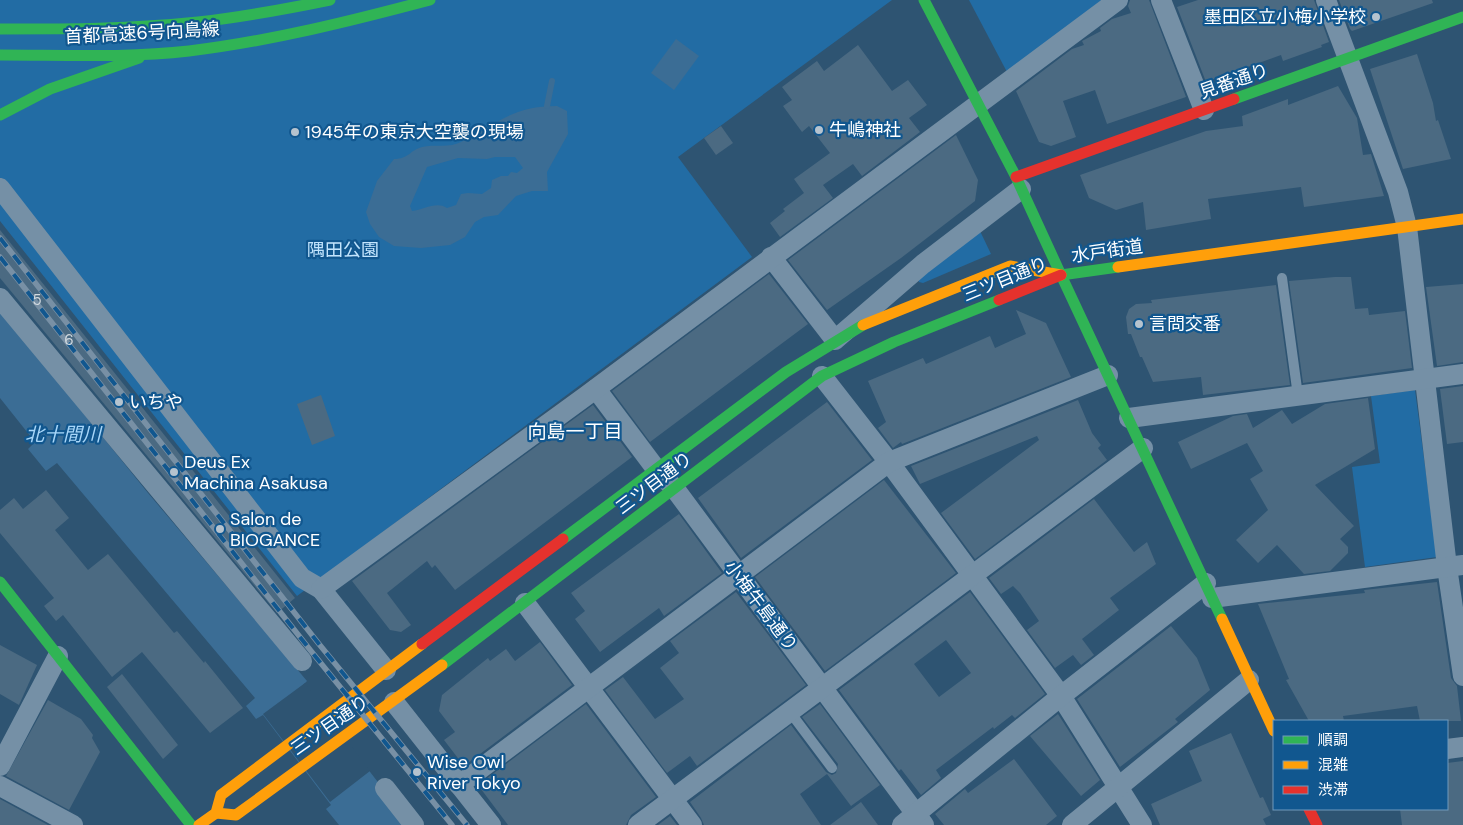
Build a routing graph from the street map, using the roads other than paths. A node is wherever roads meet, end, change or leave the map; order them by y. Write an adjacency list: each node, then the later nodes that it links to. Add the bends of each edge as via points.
1 (322, 0): 10 (main road)
2 (330, 0): 9 (main road, 首都高速6号向島線, bridge, via 264,14 180,24 98,29)
3 (430, 0): 12 (main road, 首都高速6号向島線, bridge, via 335,26 187,51)
4 (924, 0): 14 (main road, 水戸街道)
5 (1118, 0): 14 (street)
6 (1161, 0): 15 (street)
7 (1326, 0): 13 (street)
8 (1463, 17): 13 (main road, 見番通り)
9 (0, 29)
10 (222, 31)
11 (203, 37): 16 (main road, via 58,84)
12 (0, 55)
13 (1348, 60): 15 (main road, 見番通り); 20 (street, via 1398,192)
14 (978, 105): 17 (main road, 水戸街道); 21 (street)
15 (1204, 110): 17 (main road, 見番通り)
16 (0, 115)
17 (1018, 183): 22 (main road, 水戸街道); 25 (street)
18 (0, 188): 41 (street, via 302,578)
19 (1463, 219): 20 (main road, 水戸街道)
20 (1407, 226): 22 (main road, 水戸街道); 29 (street)
21 (771, 258): 25 (street); 30 (street)
22 (1061, 275): 25 (main road, 三ツ目通り, via 1010,266 862,325); 27 (main road); 28 (main road, 三ツ目通り, via 894,342)
23 (1282, 278): 31 (lane)
24 (0, 298): 46 (street)
25 (834, 340): 35 (main road, 三ツ目通り)
26 (1463, 374): 29 (street)
27 (1108, 375): 32 (main road); 34 (street)
28 (822, 376): 34 (street); 36 (main road, 三ツ目通り)
29 (1426, 379): 31 (street); 37 (street)
30 (596, 388): 35 (street, 小梅牛島通り); 41 (street)
31 (1298, 396): 32 (street)
32 (1129, 418): 33 (main road)
33 (1143, 448): 39 (street); 42 (main road)
34 (889, 462): 38 (street); 39 (street)
35 (656, 469): 36 (street, 小梅牛島通り); 47 (main road, 三ツ目通り)
36 (675, 489): 38 (street, 小梅牛島通り); 43 (main road, 三ツ目通り)
37 (1455, 566): 42 (street); 44 (street)
38 (738, 576): 50 (street); 51 (street, 小梅牛島通り)
39 (972, 576): 51 (street); 52 (street)
40 (0, 582): 45 (main road)
41 (320, 589): 47 (street)
42 (1209, 591): 49 (main road); 52 (street)
43 (525, 603): 50 (street); 53 (main road, 三ツ目通り)
44 (1461, 651): 48 (street)
45 (58, 656): 58 (street); 69 (main road)
46 (302, 661)
47 (386, 670): 66 (main road, 三ツ目通り, via 221,795)
48 (1463, 676)
49 (1249, 680): 55 (main road); 62 (street)
50 (589, 688): 60 (street); 64 (street)
51 (822, 689): 54 (street); 67 (street, 小梅牛島通り)
52 (1061, 696): 62 (street); 67 (street)
53 (394, 702): 60 (street); 66 (main road, 三ツ目通り, via 236,815)
54 (790, 712): 59 (lane); 64 (street)
55 (1273, 729)
56 (1463, 747): 57 (street)
57 (1448, 749)
58 (0, 766)
59 (832, 768)
60 (458, 785): 72 (street)
61 (0, 786): 68 (street)
62 (1118, 787): 75 (street); 76 (street)
63 (385, 788): 71 (street)
64 (672, 799): 73 (street); 74 (street)
65 (1310, 810): 77 (main road)
66 (216, 813): 70 (main road, 三ツ目通り)
67 (914, 821)
68 (73, 825)
69 (191, 825)
70 (199, 825)
71 (414, 825)
72 (491, 825)
73 (638, 825)
74 (692, 825)
75 (1072, 825)
76 (1142, 825)
77 (1317, 825)

